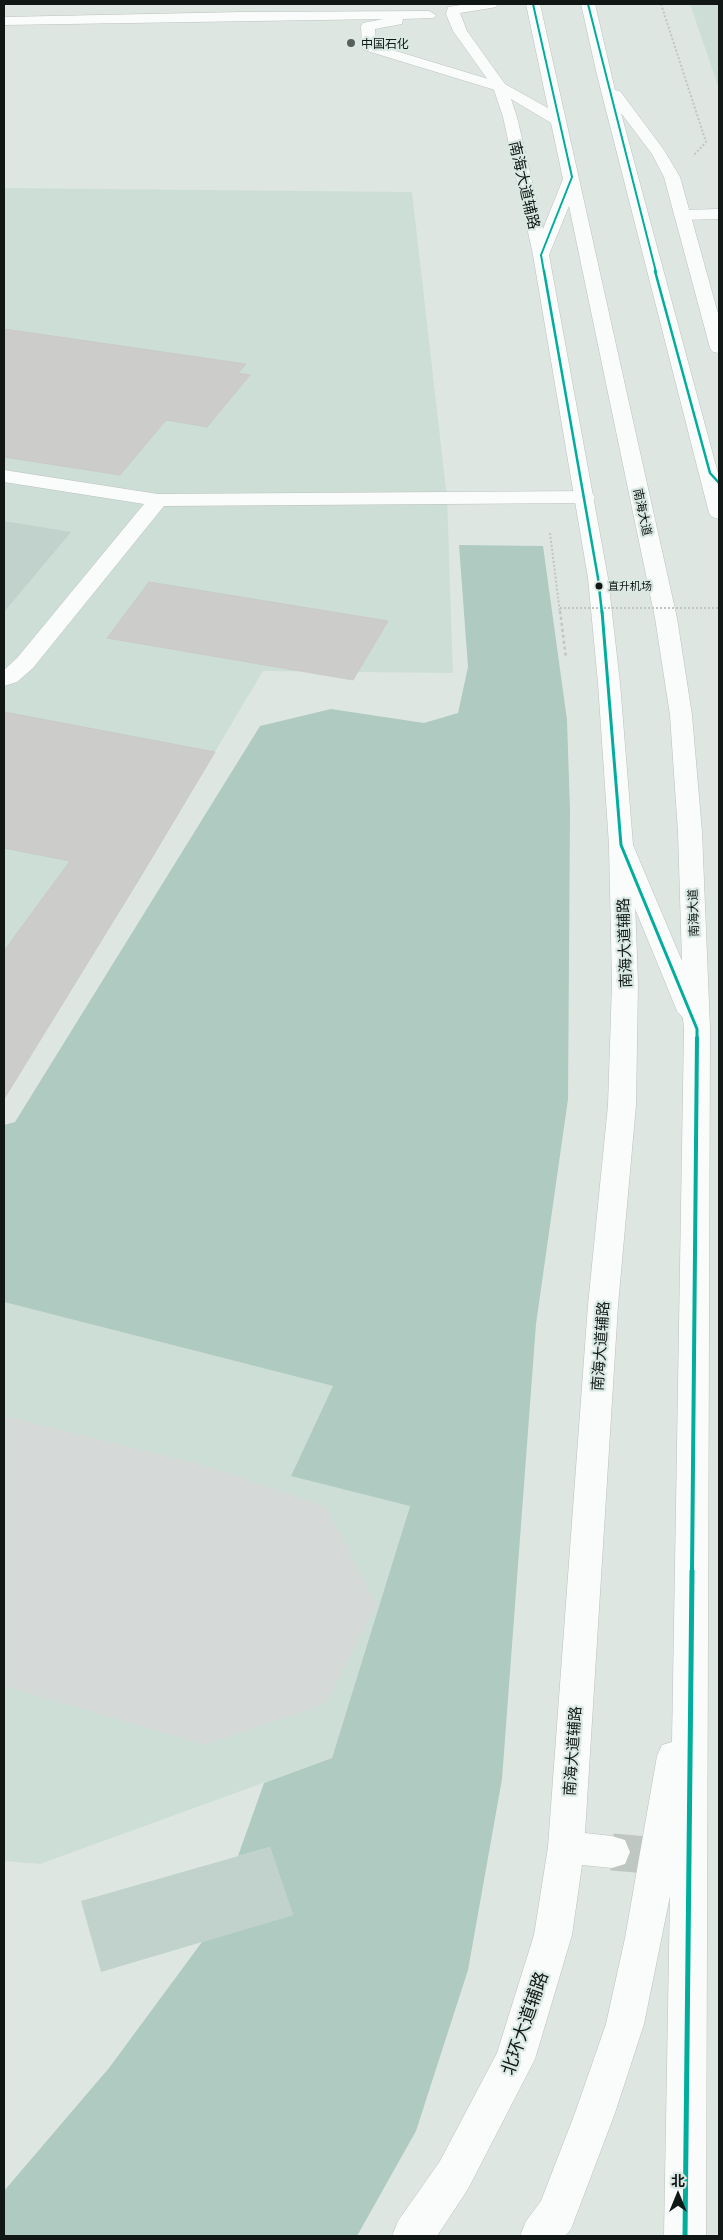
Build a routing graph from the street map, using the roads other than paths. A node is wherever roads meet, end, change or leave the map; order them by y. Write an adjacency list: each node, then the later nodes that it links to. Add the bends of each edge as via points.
1 (412, 4): 5 (main road)
2 (491, 4): 5 (main road)
3 (533, 4): 10 (main road, 南海大道)
4 (588, 4): 8 (main road)
5 (453, 10): 6 (main road); 9 (main road, 南海大道辅路, via 456,25)
6 (429, 14): 7 (main road); 9 (main road, via 368,26 369,47)
7 (4, 21)
8 (604, 75): 13 (main road, via 659,153 672,178); 17 (main road)
9 (500, 87): 10 (main road); 14 (main road, 南海大道辅路, via 510,117)
10 (558, 121): 11 (main road, 南海大道)
11 (572, 177): 14 (main road); 23 (main road, 南海大道, via 666,618 681,715 690,832)
12 (719, 214): 13 (main road)
13 (682, 215): 15 (main road)
14 (541, 255): 18 (main road, 南海大道辅路)
15 (719, 348)
16 (4, 476): 19 (main road)
17 (715, 478): 20 (main road)
18 (585, 497): 19 (main road); 22 (main road, 南海大道辅路, via 607,664)
19 (158, 500): 21 (main road, via 25,663)
20 (719, 514)
21 (4, 679)
22 (621, 845): 23 (main road, 南海大道); 25 (main road, 南海大道辅路, via 625,984 622,1105 603,1305)
23 (697, 1029): 24 (main road, 南海大道)
24 (690, 1628): 28 (main road, via 674,1764 644,1938 625,2024 596,2113 556,2214); 29 (main road, 南海大道)
25 (566, 1848): 26 (main road); 27 (main road, 北环大道辅路, via 553,1935 515,2059 454,2175)
26 (612, 1852)
27 (413, 2236)
28 (541, 2236)
29 (685, 2236)

